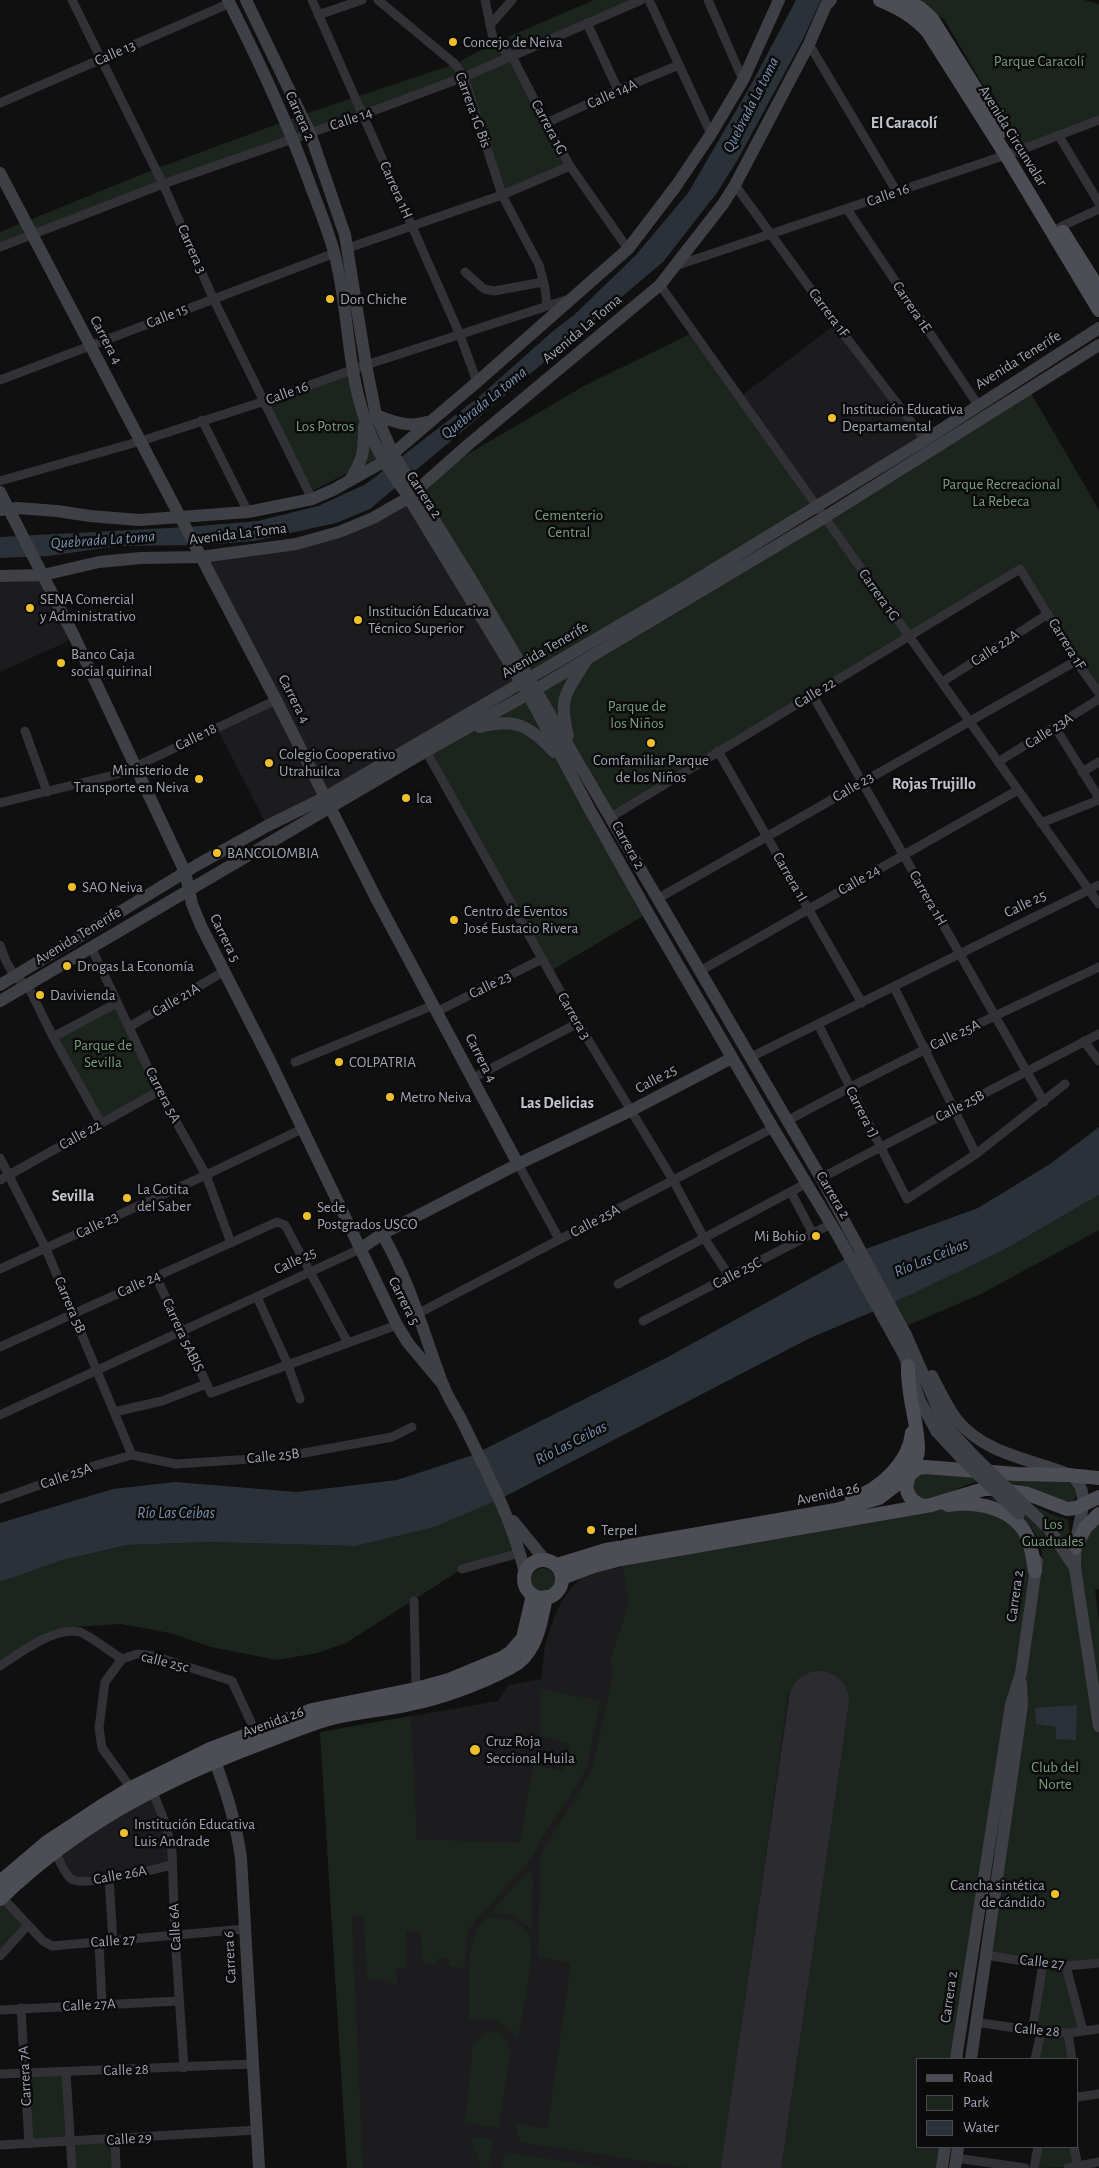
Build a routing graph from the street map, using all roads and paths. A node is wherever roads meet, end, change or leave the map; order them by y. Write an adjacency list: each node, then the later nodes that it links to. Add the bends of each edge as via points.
1 (72, 0): 21 (street, Carrera 3)
2 (246, 0): 30 (main road, Carrera 2)
3 (312, 0): 16 (street, Carrera 1H)
4 (362, 0): 16 (street)
5 (378, 0): 23 (street, Carrera 1G Bis, via 455,64)
6 (485, 0): 18 (street, Carrera 1G)
7 (512, 0): 18 (street)
8 (641, 0): 17 (street, Calle 14)
9 (649, 0): 22 (street)
10 (708, 0): 24 (street)
11 (779, 0): 24 (main road, Avenida La Toma)
12 (831, 0): 19 (main road, Avenida La Toma)
13 (880, 0): 34 (main road, Avenida Circunvalar, via 918,20)
14 (904, 0): 34 (main road, Avenida Circunvalar, via 932,19)
15 (229, 2): 21 (street, Calle 13); 33 (main road, Carrera 2)
16 (318, 16): 27 (street, Carrera 1H)
17 (587, 22): 20 (street, Calle 14); 25 (street)
18 (490, 25): 20 (street, Carrera 1G, via 494,43)
19 (809, 44): 38 (main road, Avenida La Toma); 39 (street)
20 (512, 56): 23 (street, Calle 14); 29 (street, Carrera 1G)
21 (100, 59): 26 (street, Calle 13); 37 (street, Carrera 3)
22 (679, 65): 25 (street, Calle 14A); 31 (street)
23 (464, 77): 27 (street, Calle 14); 40 (street, Carrera 1G Bis)
24 (742, 80): 31 (main road, Avenida La Toma)
25 (618, 90): 29 (street, Calle 14A)
26 (0, 103)
27 (362, 115): 30 (street, Calle 14); 45 (street, Carrera 1H)
28 (1099, 120): 32 (street, Calle 16)
29 (546, 124): 35 (street, Carrera 1G)
30 (310, 133): 33 (street, Calle 14); 49 (main road, Carrera 2)
31 (711, 134): 50 (main road, Avenida La Toma)
32 (1059, 136): 34 (street, Calle 16); 41 (street)
33 (293, 138): 37 (street, Calle 14); 51 (main road, Carrera 2)
34 (1011, 153): 39 (street, Calle 16); 44 (main road, Avenida Circunvalar); 60 (main road, Avenida Circunvalar)
35 (570, 166): 40 (street); 50 (street, Carrera 1G)
36 (0, 173): 46 (main road, Carrera 4)
37 (163, 184): 46 (street, Calle 14); 57 (street, Carrera 3)
38 (735, 185): 47 (street, Carrera 1F); 52 (main road, Avenida La Toma)
39 (897, 192): 42 (street, Calle 16)
40 (502, 195): 45 (street); 54 (street, Carrera 1G Bis, via 534,254)
41 (1099, 203)
42 (847, 209): 47 (street, Calle 16); 70 (street, Carrera 1E)
43 (1099, 210): 44 (street)
44 (1060, 226): 56 (main road, Avenida Circunvalar)
45 (413, 227): 49 (street); 62 (street, Carrera 1H)
46 (32, 234): 48 (street, Calle 14); 64 (main road, Carrera 4)
47 (771, 235): 52 (street, Calle 16); 74 (street, Carrera 1F)
48 (0, 247)
49 (348, 248): 65 (main road, Carrera 2)
50 (628, 249): 58 (main road, Avenida La Toma)
51 (335, 253): 57 (street, Calle 15); 66 (main road, Carrera 2)
52 (675, 266): 55 (main road, Avenida La Toma)
53 (465, 272): 54 (street, via 484,289 494,291)
54 (543, 282): 59 (street, Carrera 1G Bis)
55 (660, 285): 80 (main road, Avenida La Toma); 84 (street, Carrera 1G)
56 (1099, 289)
57 (213, 298): 64 (street, Calle 15); 69 (street, Carrera 3)
58 (572, 299): 59 (street, Calle 16); 68 (main road, Avenida La Toma)
59 (547, 306): 62 (street, Calle 16)
60 (1099, 310)
61 (1099, 328): 70 (main road, Avenida Tenerife)
62 (460, 335): 65 (street, Calle 16); 68 (street, Carrera 1H)
63 (1099, 345): 84 (main road, Avenida Tenerife)
64 (90, 346): 67 (street, Calle 15); 75 (main road, Carrera 4)
65 (366, 365): 66 (street, Calle 16); 71 (main road, Carrera 2)
66 (352, 370): 69 (street, Calle 16); 71 (main road, Carrera 2)
67 (0, 380)
68 (477, 382): 73 (main road, Avenida La Toma)
69 (265, 401): 72 (street, Calle 16); 81 (street, Carrera 3)
70 (978, 405): 74 (main road, Avenida Tenerife)
71 (370, 417): 73 (main road, via 408,425); 76 (main road, Carrera 2); 78 (main road, via 362,462)
72 (202, 420): 75 (street, Calle 16); 83 (street)
73 (430, 422): 76 (main road, Avenida La Toma)
74 (925, 440): 84 (main road, Avenida Tenerife)
75 (140, 441): 77 (street, Calle 16); 85 (main road, Carrera 4)
76 (389, 460): 78 (main road, Avenida La Toma); 80 (main road, Carrera 2)
77 (0, 481)
78 (349, 482): 81 (main road, Avenida La Toma)
79 (0, 492): 82 (main road, Carrera 5)
80 (411, 492): 86 (main road, Avenida La Toma, via 373,518 339,532 296,544); 95 (main road, Carrera 2)
81 (312, 498): 83 (main road, Avenida La Toma)
82 (7, 512): 85 (main road, Avenida La Toma, via 57,511); 88 (main road, Carrera 5)
83 (248, 512): 85 (main road, Avenida La Toma)
84 (821, 512): 91 (street, Carrera 1G); 92 (main road, Avenida Tenerife); 95 (main road, Avenida Tenerife)
85 (182, 522): 86 (main road, Carrera 4)
86 (198, 552): 88 (main road, Avenida La Toma); 99 (main road, Carrera 4)
87 (1020, 570): 90 (street, Carrera 1F); 91 (street, Calle 22)
88 (41, 571): 89 (main road, Avenida La Toma); 110 (main road, Carrera 5)
89 (0, 576)
90 (1048, 614): 93 (street, Carrera 1F); 94 (street, Calle 22A)
91 (910, 637): 94 (street, Carrera 1G); 97 (street, Calle 22)
92 (587, 659): 95 (main road, Avenida Tenerife); 106 (main road, via 567,690 563,703 566,729)
93 (1076, 661): 96 (street, Carrera 1F); 100 (street, Calle 23)
94 (942, 682): 100 (street, Carrera 1G)
95 (528, 686): 103 (main road, Avenida Tenerife); 106 (main road, Carrera 2); 109 (main road, Carrera 2); 117 (main road, Avenida Tenerife)
96 (1099, 693)
97 (812, 694): 105 (street, Calle 22); 112 (street, Carrera 1H)
98 (1099, 699): 101 (street, Calle 23A)
99 (276, 700): 110 (street, Calle 18); 117 (main road, Carrera 4)
100 (969, 722): 107 (street, Carrera 1G); 112 (street, Calle 23)
101 (1055, 727): 107 (street, Calle 23A); 111 (street)
102 (25, 731): 114 (street)
103 (458, 733): 104 (main road, Avenida Tenerife); 109 (main road, via 494,723 512,723 529,728)
104 (426, 750): 117 (main road, Avenida Tenerife); 132 (street, Carrera 3)
105 (718, 751): 118 (street, Calle 22); 120 (street, Carrera 1I)
106 (579, 762): 118 (main road, Carrera 2)
107 (998, 762): 113 (street, Carrera 1G)
108 (1099, 762): 111 (street)
109 (566, 765): 152 (main road, Carrera 2)
110 (135, 767): 114 (street, Calle 18); 122 (main road, Carrera 5)
111 (1082, 772): 115 (street)
112 (862, 782): 120 (street, Calle 23); 121 (street, Carrera 1H)
113 (1018, 790): 119 (street, Carrera 1G); 121 (street, Calle 24)
114 (47, 792): 116 (street, Calle 18)
115 (1099, 799): 119 (street)
116 (0, 802)
117 (329, 802): 122 (main road, Avenida Tenerife, via 267,826); 124 (main road, Avenida Tenerife); 143 (main road, Carrera 4, via 377,900)
118 (610, 817): 126 (main road, Carrera 2)
119 (1041, 823): 125 (street, Carrera 1G)
120 (767, 836): 126 (street, Calle 23); 128 (street, Carrera 1I)
121 (904, 855): 128 (street, Calle 24); 131 (street, Carrera 1H)
122 (185, 872): 124 (main road, Carrera 5); 136 (main road, Avenida Tenerife)
123 (1099, 885): 125 (street, Calle 25)
124 (189, 889): 130 (main road, Avenida Tenerife); 135 (main road, Carrera 5, via 195,912)
125 (1089, 890): 127 (street, Carrera 1G); 131 (street, Calle 25)
126 (656, 899): 134 (main road, Carrera 2)
127 (1099, 904)
128 (808, 909): 134 (street, Calle 24); 142 (street, Carrera 1I)
129 (0, 945): 136 (street)
130 (91, 947): 138 (main road, Avenida Tenerife); 141 (street, Carrera 5A)
131 (960, 954): 139 (street, Calle 25); 144 (street, Carrera 1H)
132 (542, 959): 143 (street, Calle 23); 145 (street, Carrera 3)
133 (1099, 967): 144 (street, Calle 25A)
134 (700, 971): 153 (main road, Carrera 2)
135 (224, 972): 147 (street, Calle 21A); 167 (main road, Carrera 5)
136 (15, 977): 137 (main road, Avenida Tenerife); 138 (street)
137 (0, 985)
138 (28, 986): 140 (main road, Avenida Tenerife); 149 (street)
139 (894, 987): 142 (street, Calle 25); 151 (street)
140 (0, 1001)
141 (118, 1003): 147 (street, Carrera 5A); 149 (street)
142 (862, 1003): 146 (street, Calle 25)
143 (436, 1008): 154 (street, Calle 23); 157 (main road, Carrera 4)
144 (995, 1016): 151 (street, Calle 25A); 156 (street, Carrera 1H)
145 (578, 1024): 157 (street); 163 (street, Carrera 3)
146 (818, 1024): 153 (street, Calle 25); 159 (street, Carrera 1J)
147 (129, 1027): 160 (street, Carrera 5A)
148 (1099, 1034): 150 (street, Calle 25B)
149 (53, 1037): 165 (street)
150 (1084, 1041): 155 (street); 156 (street, Calle 25B)
151 (924, 1049): 159 (street, Calle 25A); 162 (street)
152 (732, 1058): 163 (main road, Calle 25); 166 (main road, Carrera 2)
153 (751, 1058): 164 (main road, Carrera 2)
154 (295, 1062)
155 (1099, 1062)
156 (1027, 1071): 161 (street, Carrera 1H); 162 (street, Calle 25B)
157 (473, 1078): 171 (main road, Carrera 4)
158 (1065, 1084): 161 (street)
159 (850, 1086): 164 (street, Calle 25A); 168 (street, Carrera 1J)
160 (159, 1091): 165 (street, Calle 22); 173 (street, Carrera 5A)
161 (1044, 1102): 169 (street)
162 (954, 1109): 168 (street, Calle 25B); 169 (street)
163 (630, 1111): 171 (main road, Calle 25); 176 (street, Carrera 3)
164 (787, 1121): 174 (main road, Carrera 2)
165 (101, 1123): 172 (street, Calle 22)
166 (773, 1128): 176 (street, Calle 25A); 177 (main road, Carrera 2)
167 (302, 1129): 173 (street, Calle 23); 186 (main road, Carrera 5)
168 (880, 1147): 169 (street, Carrera 1J, via 906,1199); 174 (street, Calle 25B)
169 (976, 1154)
170 (0, 1158): 172 (street, Carrera 5B)
171 (518, 1164): 180 (main road, Calle 25); 183 (street, Carrera 4)
172 (9, 1174): 175 (street, Calle 22); 185 (street, Carrera 5B)
173 (206, 1175): 184 (street, Carrera 5A); 185 (street, Calle 23)
174 (821, 1178): 179 (main road, Carrera 2)
175 (0, 1180)
176 (673, 1180): 182 (street, Carrera 3); 183 (street, Calle 25A)
177 (807, 1183): 178 (street); 179 (main road, Carrera 2)
178 (791, 1192): 181 (street); 182 (street)
179 (839, 1229): 181 (street, Calle 25C); 202 (main road, Carrera 2); 202 (main road, Carrera 2, via 906,1335)
180 (382, 1234): 186 (main road, Calle 25); 194 (main road, Carrera 5)
181 (813, 1234): 190 (street, Calle 25C)
182 (704, 1238): 190 (street, Carrera 3); 191 (street)
183 (559, 1240): 194 (street, Calle 25A)
184 (232, 1243): 188 (street, Calle 24, via 278,1222 285,1225); 189 (street, Calle 24)
185 (46, 1249): 187 (street, Calle 23); 193 (street, Carrera 5B)
186 (360, 1249): 188 (street, Calle 25); 196 (main road, Carrera 5)
187 (0, 1269)
188 (309, 1272): 192 (street, Calle 25); 199 (street)
189 (156, 1277): 193 (street, Calle 24); 197 (street, Carrera 5ABIS)
190 (730, 1277): 195 (street, Calle 25C)
191 (618, 1284)
192 (257, 1297): 197 (street, Calle 25); 203 (street)
193 (73, 1314): 201 (street, Calle 24); 204 (street, Carrera 5B)
194 (417, 1314): 198 (main road, Carrera 5)
195 (643, 1321)
196 (397, 1325): 199 (street); 200 (main road, Carrera 5)
197 (182, 1331): 204 (street, Calle 25); 205 (street, Carrera 5ABIS)
198 (426, 1333): 200 (main road, via 420,1345); 206 (main road, Carrera 5)
199 (348, 1343): 203 (street)
200 (408, 1343): 206 (main road, Carrera 5)
201 (0, 1347)
202 (910, 1360): 208 (main road, via 908,1385); 212 (main road, Carrera 2, via 939,1411); 215 (main road, via 924,1365 956,1418 974,1436 1004,1453)
203 (288, 1365): 205 (street, Carrera 5ABIS, via 211,1393); 207 (street)
204 (98, 1370): 209 (street, Carrera 5B); 210 (street, Calle 25)
205 (206, 1384): 209 (street, via 162,1401)
206 (444, 1386): 221 (main road, Carrera 5)
207 (300, 1399)
208 (912, 1407): 214 (main road, via 918,1453); 223 (main road, via 909,1448 897,1467 880,1484 858,1497)
209 (114, 1412): 213 (street, Carrera 5B)
210 (0, 1415)
211 (412, 1427): 213 (street, Calle 25B, via 392,1436 282,1457 176,1464)
212 (943, 1430): 227 (main road, Carrera 2, bridge, via 1049,1529); 229 (main road, Carrera 2, bridge, via 965,1462 1020,1514 1035,1538 1038,1555)
213 (132, 1455): 217 (street, Calle 25A)
214 (911, 1473): 215 (main road, Avenida 26, via 918,1468 943,1466 1017,1474); 220 (main road, via 907,1491); 223 (main road, Avenida 26, via 879,1498)
215 (1071, 1475): 216 (main road, Avenida 26); 219 (main road, via 1084,1491)
216 (1099, 1478)
217 (0, 1498)
218 (1099, 1498): 219 (main road, Avenida 26)
219 (1084, 1505): 220 (main road, Avenida 26, via 1067,1510 1028,1494 991,1488); 224 (main road)
220 (922, 1506): 226 (main road, Avenida 26, via 594,1566); 229 (main road, via 974,1504 1003,1513 1019,1524 1027,1536)
221 (506, 1513): 225 (main road, Carrera 5); 226 (main road, Carrera 5)
222 (1099, 1514): 224 (main road, via 1085,1528)
223 (788, 1518): 226 (main road, Avenida 26, via 606,1550)
224 (1075, 1548): 227 (main road)
225 (520, 1553): 228 (street); 230 (main road, Carrera 5)
226 (555, 1568): 230 (main road, Avenida 26, via 533,1562); 231 (main road, Avenida 26, via 561,1584 556,1592)
227 (1075, 1568): 237 (main road)
228 (462, 1569)
229 (1035, 1571): 235 (main road, Carrera 2)
230 (525, 1573): 231 (main road, via 525,1585)
231 (540, 1596): 236 (main road, Avenida 26, via 523,1638 511,1652 449,1680); 239 (main road, Avenida 26, via 538,1632 533,1645 509,1668 452,1693 331,1719)
232 (414, 1601): 236 (street)
233 (122, 1659): 234 (street, via 80,1632 61,1633 39,1641); 238 (street, calle 25c, via 137,1654 154,1656 232,1681); 240 (street, calle 25c, via 105,1682 98,1728 102,1748)
234 (0, 1666)
235 (1021, 1673): 252 (main road, Carrera 2, via 1022,1705); 266 (main road, Carrera 2, via 1011,1705)
236 (416, 1689): 238 (main road, Avenida 26, via 328,1706)
237 (1099, 1726)
238 (255, 1731): 239 (main road, Avenida 26)
239 (212, 1755): 240 (main road, Avenida 26); 241 (main road, Avenida 26); 248 (main road, Carrera 6, via 237,1830)
240 (131, 1788): 245 (main road, Avenida 26, via 47,1842)
241 (152, 1790): 242 (main road, Avenida 26, via 104,1816); 243 (street, Calle 6A, via 166,1825)
242 (55, 1851): 244 (street, Calle 26A, via 73,1880); 246 (main road, Avenida 26)
243 (172, 1866): 244 (street, Calle 26A); 249 (street, Calle 6A)
244 (109, 1879): 250 (street)
245 (0, 1882)
246 (1, 1898): 247 (street, Calle 27)
247 (27, 1926): 251 (street, Calle 27, via 52,1946); 253 (street)
248 (245, 1929): 249 (street, Calle 27); 270 (main road, Carrera 6)
249 (175, 1936): 250 (street, Calle 27); 257 (street, Calle 6A)
250 (113, 1941): 251 (street, Calle 27)
251 (99, 1942): 258 (street)
252 (985, 1955): 255 (street, Calle 27); 261 (main road, Carrera 2)
253 (0, 1956)
254 (1099, 1963): 256 (street, Calle 27)
255 (1043, 1964): 256 (street, Calle 27); 264 (street)
256 (1066, 1966): 263 (street)
257 (179, 2001): 258 (street, Calle 27A); 271 (street, Calle 6A)
258 (102, 2005): 259 (street, Calle 27A)
259 (21, 2008): 260 (street, Calle 27A); 273 (street, Carrera 7A)
260 (0, 2010)
261 (976, 2022): 264 (street, Calle 28); 267 (main road, Carrera 2)
262 (1099, 2029): 263 (street, Calle 28)
263 (1083, 2031): 265 (street, Calle 28)
264 (1036, 2032): 265 (street, Calle 28); 268 (street)
265 (1068, 2033): 269 (street)
266 (956, 2058)
267 (971, 2058)
268 (1034, 2058)
269 (1072, 2058)
270 (252, 2064): 271 (street, Calle 28); 277 (main road, Carrera 6)
271 (184, 2068): 272 (street, Calle 28)
272 (66, 2072): 273 (street, Calle 28); 279 (street)
273 (26, 2073): 274 (street, Calle 28); 280 (street, Carrera 7A)
274 (0, 2074)
275 (1099, 2094): 276 (street)
276 (1079, 2095)
277 (257, 2130): 278 (street, Calle 29); 290 (main road, Carrera 6)
278 (115, 2140): 279 (street, Calle 29); 289 (street)
279 (70, 2142): 280 (street, Calle 29); 288 (street)
280 (29, 2144): 281 (street, Calle 29)
281 (0, 2145)
282 (945, 2148): 291 (main road)
283 (1038, 2148): 293 (street)
284 (1074, 2148): 287 (street)
285 (957, 2158): 292 (street)
286 (1099, 2162): 287 (street)
287 (1073, 2167)
288 (72, 2168)
289 (116, 2168)
290 (259, 2168)
291 (942, 2168)
292 (1025, 2168)
293 (1034, 2168)

